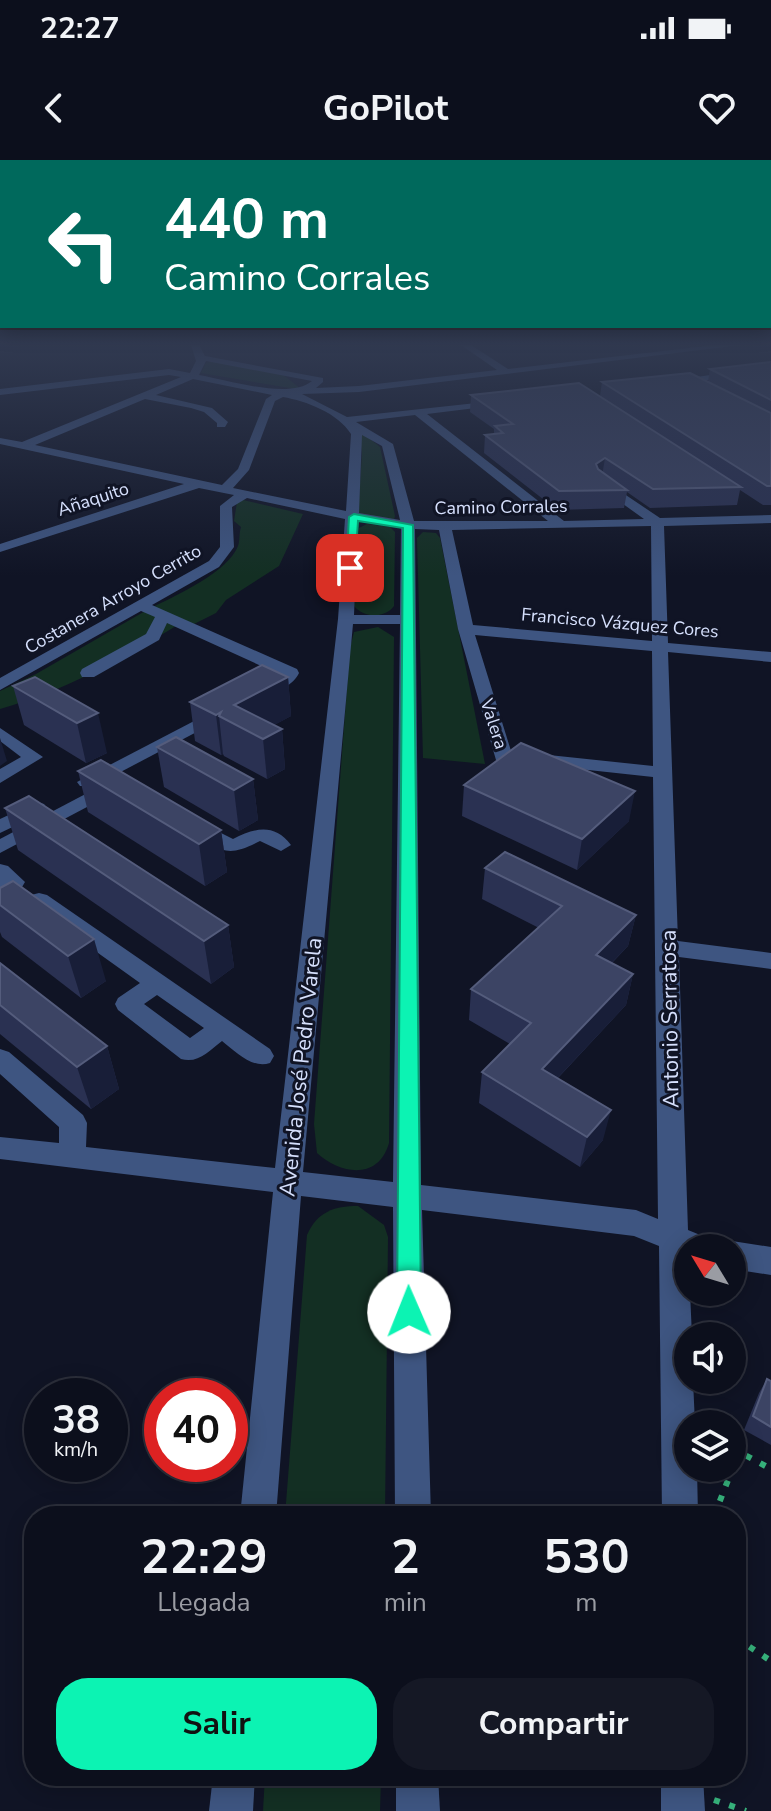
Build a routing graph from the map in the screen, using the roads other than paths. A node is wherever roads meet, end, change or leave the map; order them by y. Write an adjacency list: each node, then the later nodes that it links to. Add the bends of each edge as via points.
1 (80, 422): 9 (street)
2 (223, 422): 7 (street)
3 (262, 422): 13 (street, via 243,470)
4 (349, 422): 16 (street, Avenida José Pedro Varela, via 357,434)
5 (351, 422): 19 (street, via 387,444)
6 (431, 422): 20 (street)
7 (221, 425)
8 (0, 441): 9 (street, Camino Corrales)
9 (22, 446): 10 (street); 12 (street, Camino Corrales)
10 (0, 452)
11 (602, 483): 17 (street)
12 (198, 484): 13 (street, Camino Corrales); 22 (street, Añaquito)
13 (224, 490): 14 (street, Camino Corrales)
14 (244, 494): 16 (street, Camino Corrales); 23 (street, Costanera Arroyo Cerrito, via 226,506 227,547 221,556)
15 (771, 508): 17 (street)
16 (354, 517): 19 (street, Camino Corrales); 25 (street, Avenida José Pedro Varela)
17 (649, 517): 18 (street, Camino Corrales); 20 (street, Camino Corrales); 28 (street, Antonio Serratosa)
18 (771, 519)
19 (408, 525): 21 (street, Camino Corrales); 26 (street)
20 (561, 525): 21 (street, Camino Corrales)
21 (445, 527): 27 (street)
22 (0, 548)
23 (142, 606): 24 (street); 31 (street, Costanera Arroyo Cerrito)
24 (163, 616): 30 (street, via 153,637); 32 (street, via 291,673)
25 (346, 619): 26 (street); 51 (street, Avenida José Pedro Varela)
26 (409, 620): 52 (street)
27 (466, 629): 28 (street, Francisco Vázquez Cores); 35 (street, Valera, via 503,756)
28 (662, 647): 29 (street, Francisco Vázquez Cores); 35 (street, Antonio Serratosa)
29 (771, 657)
30 (88, 673)
31 (4, 678)
32 (266, 690)
33 (223, 711): 39 (street)
34 (0, 733): 36 (street, via 34,757)
35 (665, 773): 43 (street, Antonio Serratosa)
36 (0, 777)
37 (133, 791): 41 (street, via 114,785)
38 (183, 819): 40 (street, via 233,847 261,833)
39 (0, 827)
40 (281, 845)
41 (0, 847)
42 (5, 881): 45 (street)
43 (668, 948): 44 (street); 53 (street, Antonio Serratosa)
44 (771, 961)
45 (158, 983): 46 (street); 46 (street, via 127,1004 190,1052)
46 (222, 1028): 47 (street)
47 (261, 1056)
48 (0, 1059): 50 (street, via 73,1123)
49 (0, 1148): 50 (street)
50 (72, 1156): 51 (street)
51 (288, 1181): 52 (street); 58 (street, Avenida José Pedro Varela)
52 (407, 1196): 54 (street, via 636,1223); 59 (street)
53 (684, 1234)
54 (674, 1239)
55 (746, 1257): 56 (street)
56 (771, 1261)
57 (684, 1306): 60 (street, Antonio Serratosa)
58 (259, 1506)
59 (413, 1506)
60 (680, 1506)
61 (233, 1786): 64 (street)
62 (417, 1786): 65 (street)
63 (682, 1786): 66 (street)
64 (231, 1811)
65 (418, 1811)
66 (683, 1811)

